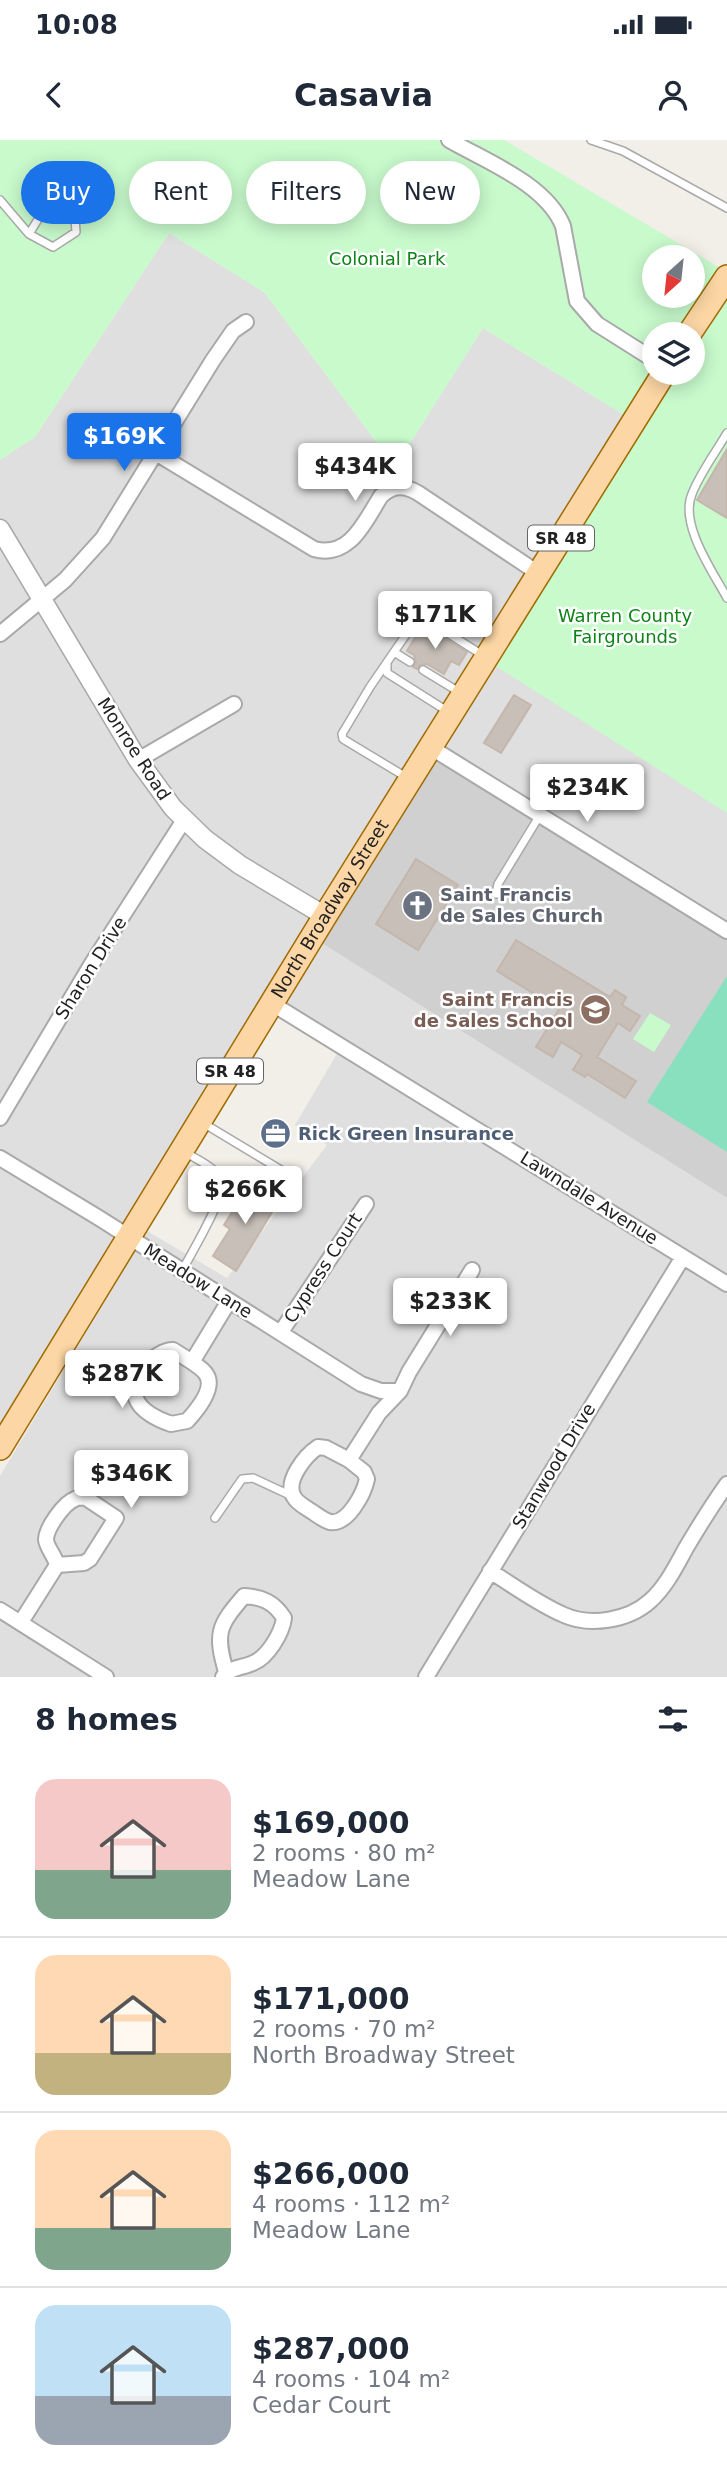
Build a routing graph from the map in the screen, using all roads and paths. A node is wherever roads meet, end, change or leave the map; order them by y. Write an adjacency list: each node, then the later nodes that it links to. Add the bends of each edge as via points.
1 (449, 140): 9 (street, via 529,185 552,207 563,226 577,301 597,324)
2 (591, 140): 4 (lane, via 623,151)
3 (0, 200): 5 (lane)
4 (727, 208)
5 (29, 234): 5 (lane, via 53,247 76,232 75,204 58,197)
6 (727, 277): 8 (main road)
7 (246, 321): 12 (street, via 213,360)
8 (697, 322)
9 (642, 352)
10 (656, 385): 14 (main road, North Broadway Street / SR 48)
11 (727, 433): 15 (lane, via 691,495 688,514)
12 (156, 453): 14 (street, via 314,549 331,552 346,545 381,496 404,487); 16 (street, via 103,538)
13 (0, 529): 16 (street, Monroe Road)
14 (538, 573): 19 (main road, North Broadway Street / SR 48)
15 (727, 598)
16 (42, 599): 17 (street); 26 (street, Monroe Road)
17 (0, 634)
18 (394, 652): 19 (lane, via 420,617); 20 (lane); 21 (lane)
19 (486, 657): 24 (main road, North Broadway Street / SR 48)
20 (388, 662): 24 (lane, via 387,673); 27 (lane, via 342,734 343,739)
21 (410, 662)
22 (423, 670): 24 (lane)
23 (234, 704): 26 (street)
24 (457, 704): 25 (main road, North Broadway Street / SR 48)
25 (430, 747): 27 (main road, North Broadway Street / SR 48); 28 (street)
26 (138, 760): 29 (street, Monroe Road)
27 (410, 779): 31 (main road, North Broadway Street / SR 48)
28 (540, 816): 30 (lane); 32 (street)
29 (184, 820): 31 (street, Monroe Road, via 240,865); 34 (street, Sharon Drive)
30 (496, 894)
31 (325, 916): 33 (main road, North Broadway Street / SR 48)
32 (727, 931)
33 (271, 1003): 35 (main road, North Broadway Street / SR 48); 41 (street, Lawndale Avenue)
34 (0, 1118)
35 (200, 1121): 36 (main road, North Broadway Street / SR 48); 38 (lane)
36 (182, 1150): 40 (main road, North Broadway Street / SR 48); 43 (lane, via 220,1177 222,1186)
37 (0, 1157): 40 (street, Meadow Lane)
38 (291, 1176)
39 (366, 1204): 46 (street, Cypress Court)
40 (129, 1237): 43 (street, Meadow Lane); 49 (main road, North Broadway Street / SR 48)
41 (683, 1257): 44 (street, Lawndale Avenue); 55 (street, Stanwood Drive)
42 (472, 1270): 48 (street)
43 (182, 1271): 45 (street, Meadow Lane)
44 (727, 1284)
45 (229, 1301): 46 (street, Meadow Lane); 47 (street)
46 (281, 1332): 48 (street, Meadow Lane, via 361,1384)
47 (192, 1362): 47 (street, via 173,1350 159,1353 137,1381 140,1405 171,1424 187,1421 209,1383 207,1374)
48 (401, 1391): 50 (street, via 379,1413)
49 (0, 1448)
50 (349, 1460): 52 (street, via 318,1447 292,1481); 52 (street, via 367,1479 361,1495 338,1521 330,1521)
51 (727, 1484): 55 (street, via 663,1586 632,1613 607,1620 572,1618)
52 (294, 1497): 53 (lane, via 253,1478 242,1479)
53 (215, 1518)
54 (57, 1565): 54 (street, via 90,1559 116,1518 86,1497 73,1499 48,1532 48,1546); 57 (street)
55 (490, 1571): 60 (street, Stanwood Drive)
56 (0, 1609): 57 (street)
57 (21, 1622): 59 (street)
58 (225, 1674): 58 (street, via 257,1662 279,1634 284,1618 265,1600 244,1596 226,1619 218,1638)
59 (106, 1677)
60 (426, 1677)

